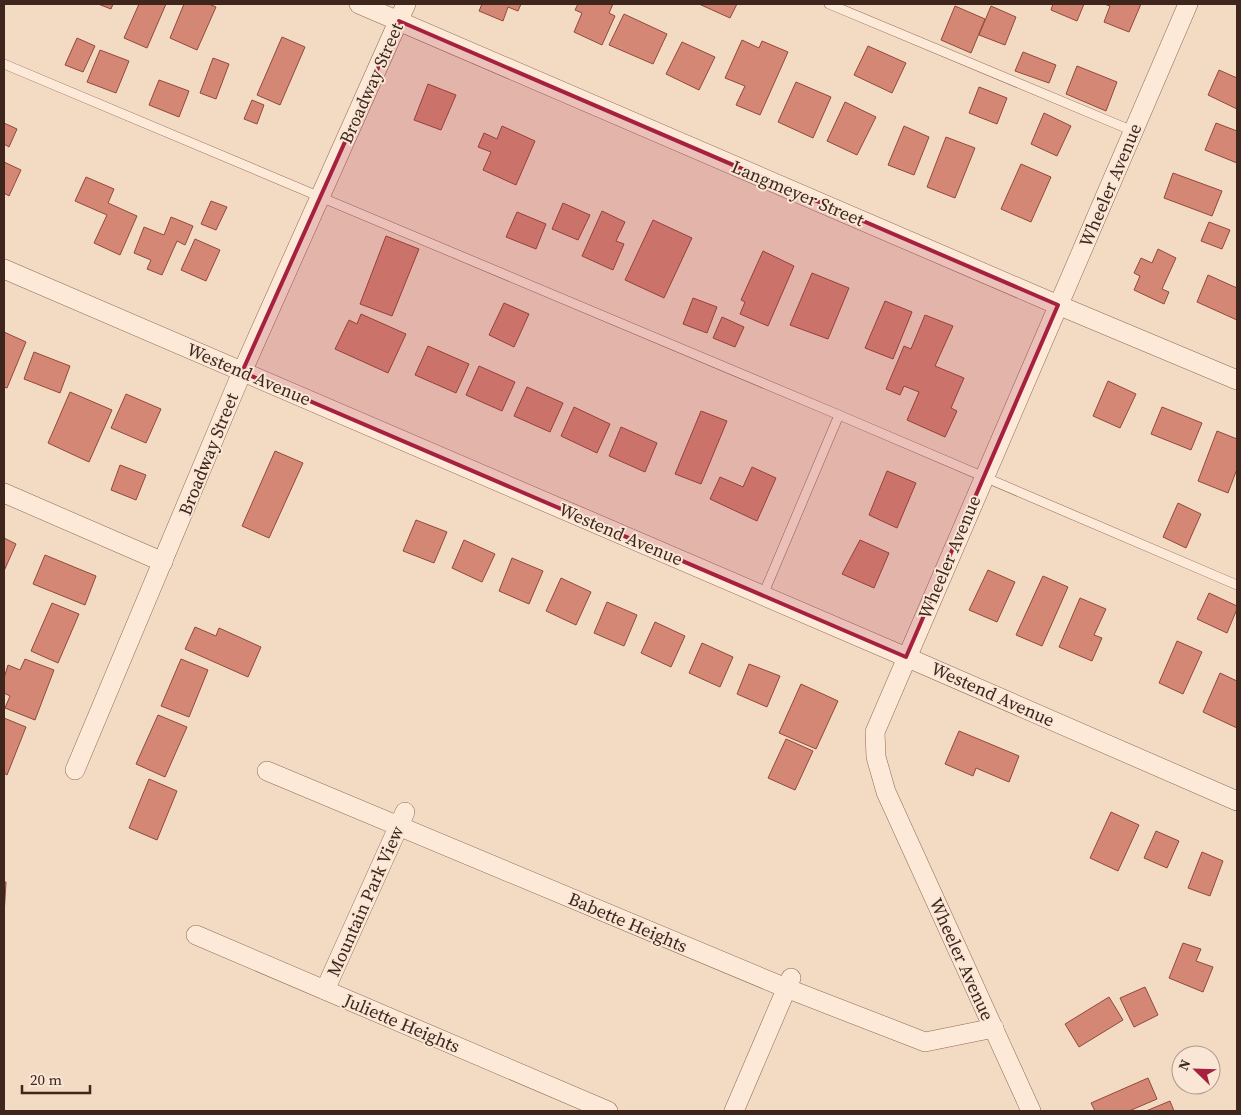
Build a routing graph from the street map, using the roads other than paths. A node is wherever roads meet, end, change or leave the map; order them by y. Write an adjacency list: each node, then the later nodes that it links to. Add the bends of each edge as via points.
1 (359, 4): 4 (street, Langmeyer Street)
2 (829, 4): 6 (lane)
3 (1188, 4): 6 (street, Wheeler Avenue)
4 (403, 12): 7 (street, Broadway Street); 9 (street, Langmeyer Street)
5 (4, 64): 7 (lane)
6 (1133, 131): 9 (street, Wheeler Avenue)
7 (320, 196): 10 (street, Broadway Street); 12 (lane)
8 (4, 269): 10 (street, Westend Avenue)
9 (1058, 305): 11 (street, Langmeyer Street); 13 (street, Wheeler Avenue)
10 (242, 372): 15 (street, Broadway Street); 17 (street, Westend Avenue)
11 (1237, 380)
12 (839, 415): 13 (lane); 17 (lane)
13 (984, 477): 16 (lane); 18 (street, Wheeler Avenue)
14 (4, 492): 15 (street)
15 (163, 562): 19 (street, Broadway Street)
16 (1237, 585)
17 (763, 595): 18 (street, Westend Avenue)
18 (906, 657): 21 (street, Westend Avenue); 26 (street, Wheeler Avenue, via 875,732 876,757 886,792)
19 (75, 770)
20 (267, 771): 22 (street, Babette Heights)
21 (1237, 801)
22 (402, 819): 24 (street, Babette Heights); 25 (street, Mountain Park View)
23 (196, 935): 25 (street, Juliette Heights)
24 (788, 983): 26 (street, Babette Heights, via 925,1042); 28 (street)
25 (325, 990): 27 (street, Juliette Heights)
26 (994, 1028): 29 (street, Wheeler Avenue)
27 (608, 1111)
28 (734, 1111)
29 (1031, 1111)

